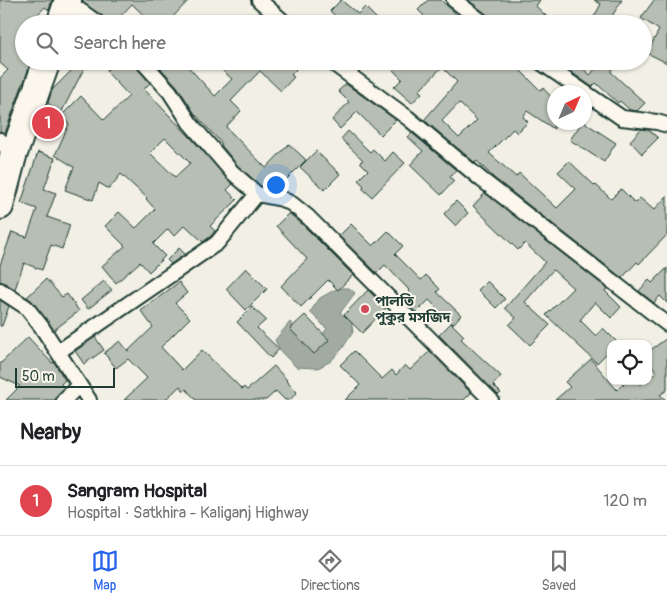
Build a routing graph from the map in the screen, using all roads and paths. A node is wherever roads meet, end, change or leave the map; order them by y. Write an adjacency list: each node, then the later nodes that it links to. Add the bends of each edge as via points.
1 (259, 0): 5 (street)
2 (454, 0): 6 (street)
3 (65, 9): 4 (street)
4 (79, 15)
5 (276, 15)
6 (473, 15)
7 (44, 70): 12 (highway)
8 (150, 70): 13 (street, via 213,150)
9 (342, 70): 16 (street, via 408,118)
10 (552, 70): 11 (street, via 622,118)
11 (667, 124)
12 (7, 148): 14 (highway)
13 (257, 194): 17 (street, via 217,243); 21 (street, via 282,199 308,217)
14 (0, 206)
15 (0, 290): 17 (street, via 26,307)
16 (667, 324)
17 (58, 352): 18 (street)
18 (79, 385): 19 (street); 20 (street)
19 (64, 400)
20 (89, 400)
21 (491, 400)

